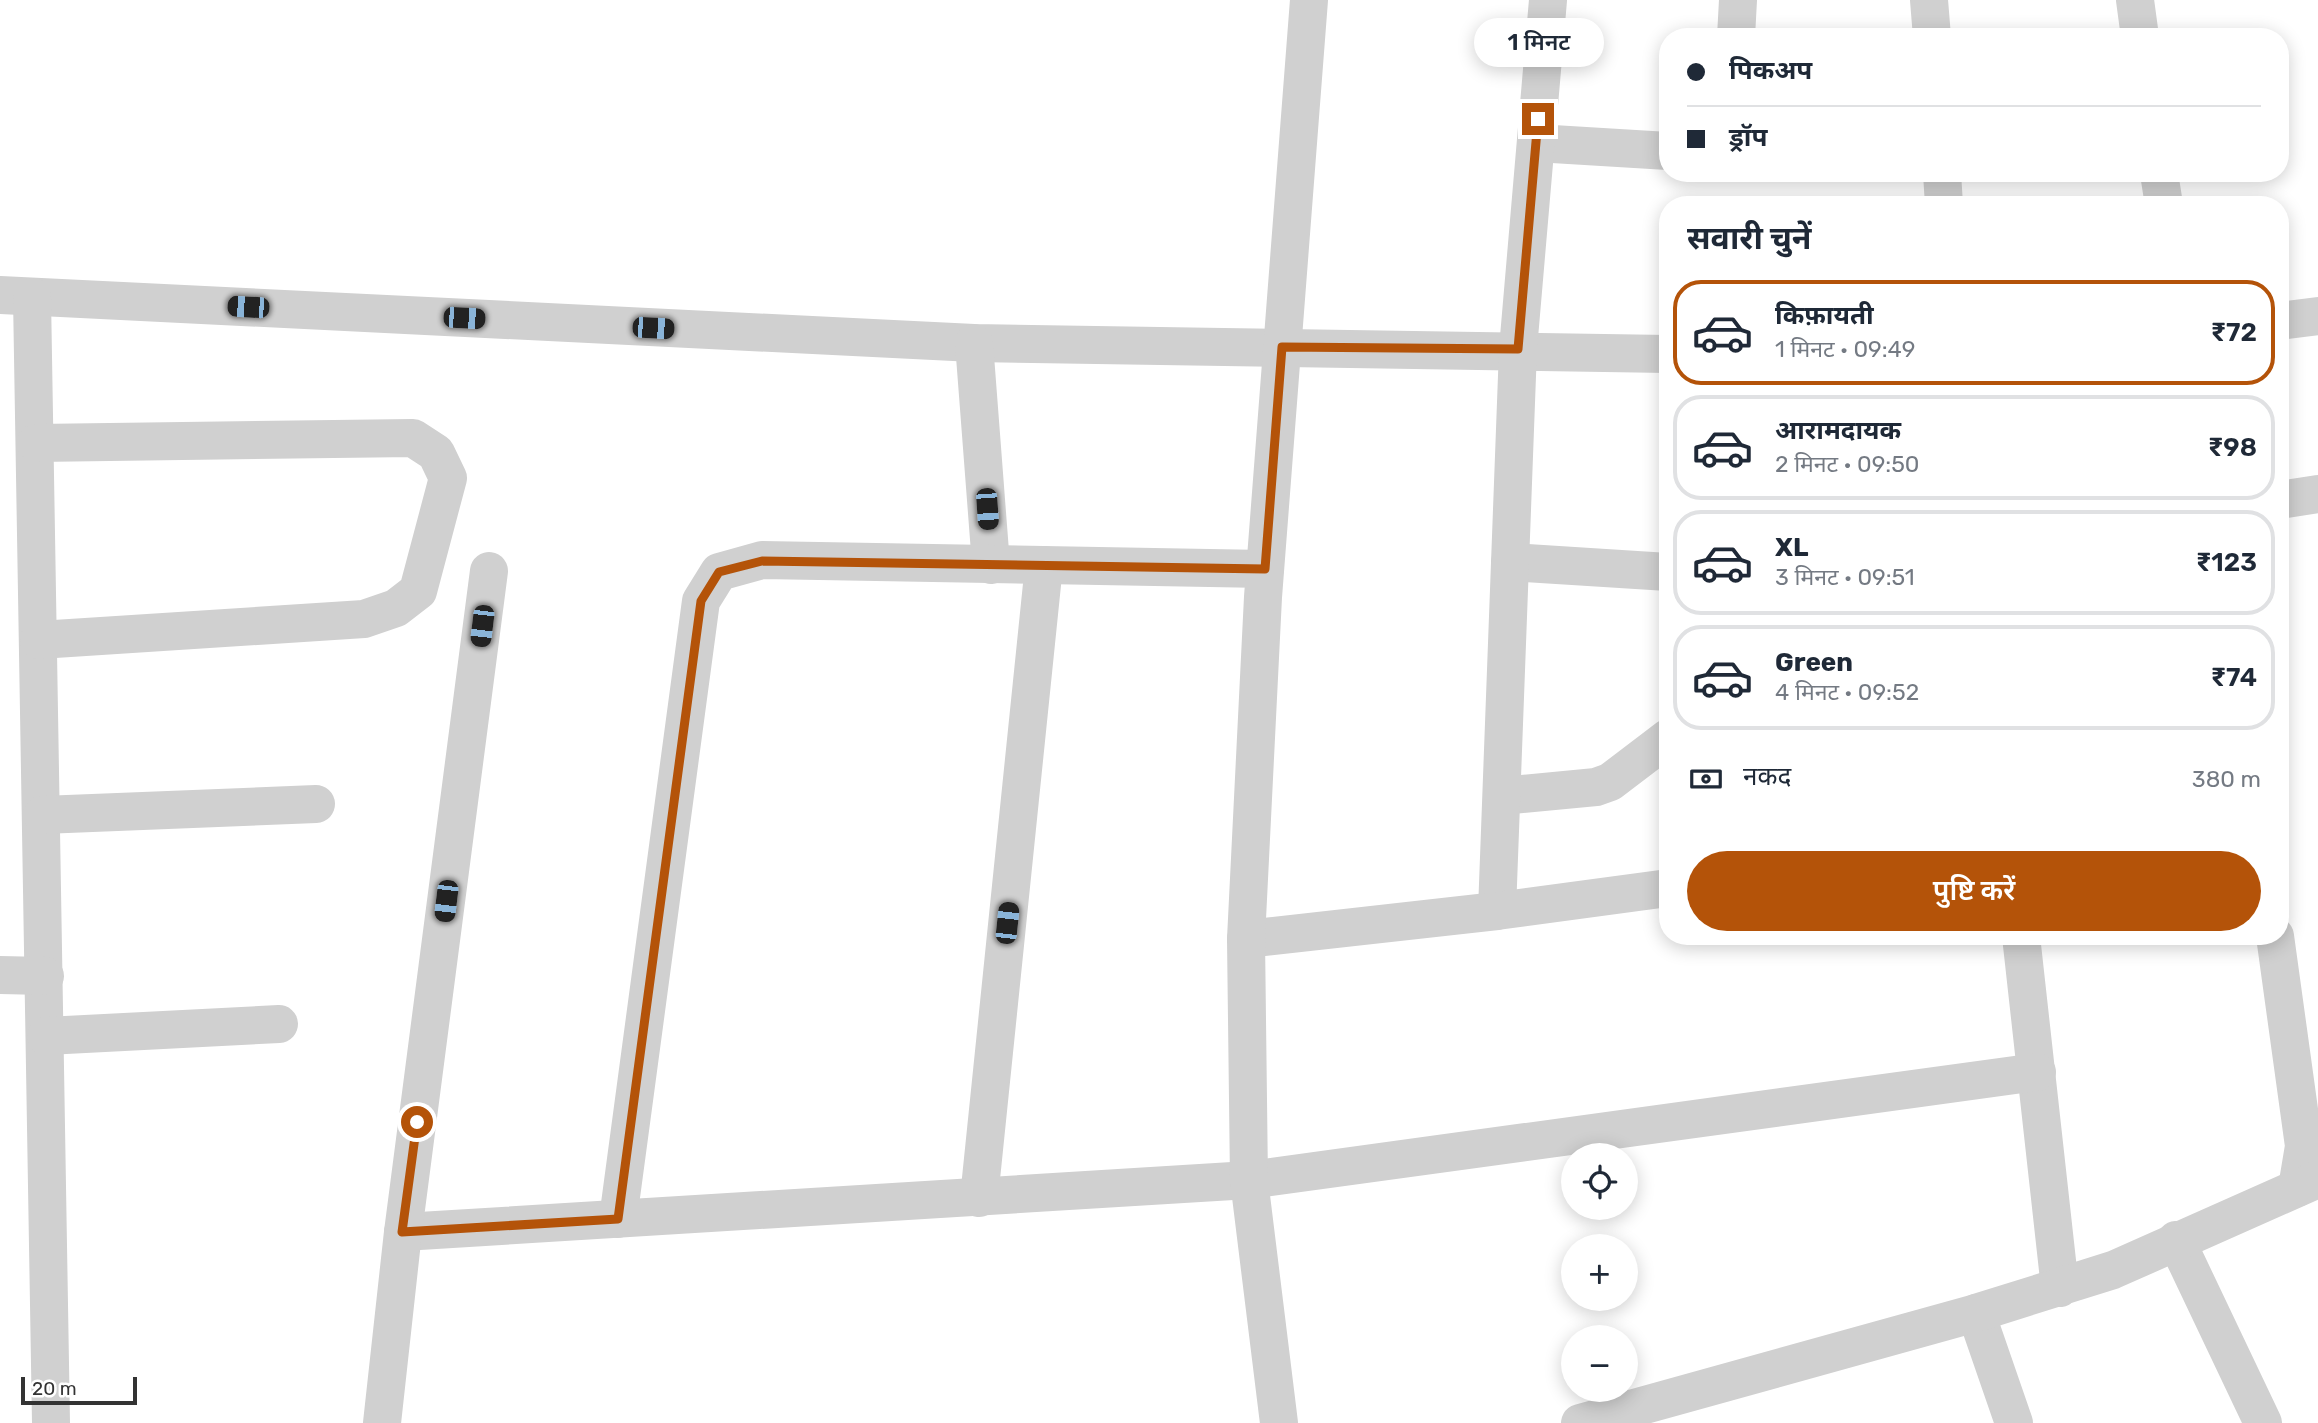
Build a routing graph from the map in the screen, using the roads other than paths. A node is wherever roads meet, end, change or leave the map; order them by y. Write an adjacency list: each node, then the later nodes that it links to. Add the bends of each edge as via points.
1 (1309, 0): 15 (street)
2 (1548, 0): 9 (street)
3 (1738, 0): 6 (street)
4 (1928, 0): 7 (street)
5 (2135, 0): 8 (street)
6 (1736, 28)
7 (1930, 28)
8 (2139, 28)
9 (1536, 143): 10 (street); 16 (street)
10 (1659, 150)
11 (16, 296): 14 (street); 18 (street)
12 (2318, 316): 13 (street)
13 (2289, 320)
14 (974, 343): 15 (street); 22 (street)
15 (1282, 347): 16 (street); 24 (street)
16 (1518, 349): 17 (street); 21 (street)
17 (1659, 354)
18 (36, 443): 27 (street); 27 (street, via 412,438 436,453 448,478 418,592 396,608 364,619)
19 (2318, 494): 20 (street)
20 (2289, 499)
21 (1510, 562): 26 (street); 29 (street)
22 (991, 565): 23 (street); 45 (street, via 762,561 719,572 701,601)
23 (1044, 565): 24 (street); 44 (street)
24 (1265, 569): 34 (street)
25 (489, 570): 46 (street)
26 (1659, 571)
27 (39, 640): 31 (street)
28 (1659, 745): 29 (street, via 1610,782 1596,787)
29 (1502, 796): 33 (street)
30 (316, 804): 31 (street)
31 (42, 815): 38 (street)
32 (1659, 889): 33 (street)
33 (1497, 911): 34 (street)
34 (1246, 939): 42 (street)
35 (2022, 945): 41 (street)
36 (2276, 945): 43 (street)
37 (0, 975): 38 (street)
38 (45, 976): 40 (street)
39 (279, 1024): 40 (street)
40 (46, 1036): 50 (street)
41 (2037, 1072): 42 (street); 48 (street)
42 (1249, 1180): 44 (street); 52 (street)
43 (2308, 1184): 47 (street)
44 (979, 1198): 45 (street)
45 (618, 1219): 46 (street)
46 (402, 1232): 51 (street)
47 (2176, 1240): 48 (street, via 2113,1270); 55 (street)
48 (2060, 1288): 49 (street)
49 (1976, 1313): 53 (street); 54 (street)
50 (51, 1423)
51 (382, 1423)
52 (1279, 1423)
53 (1580, 1423)
54 (2014, 1423)
55 (2263, 1423)

